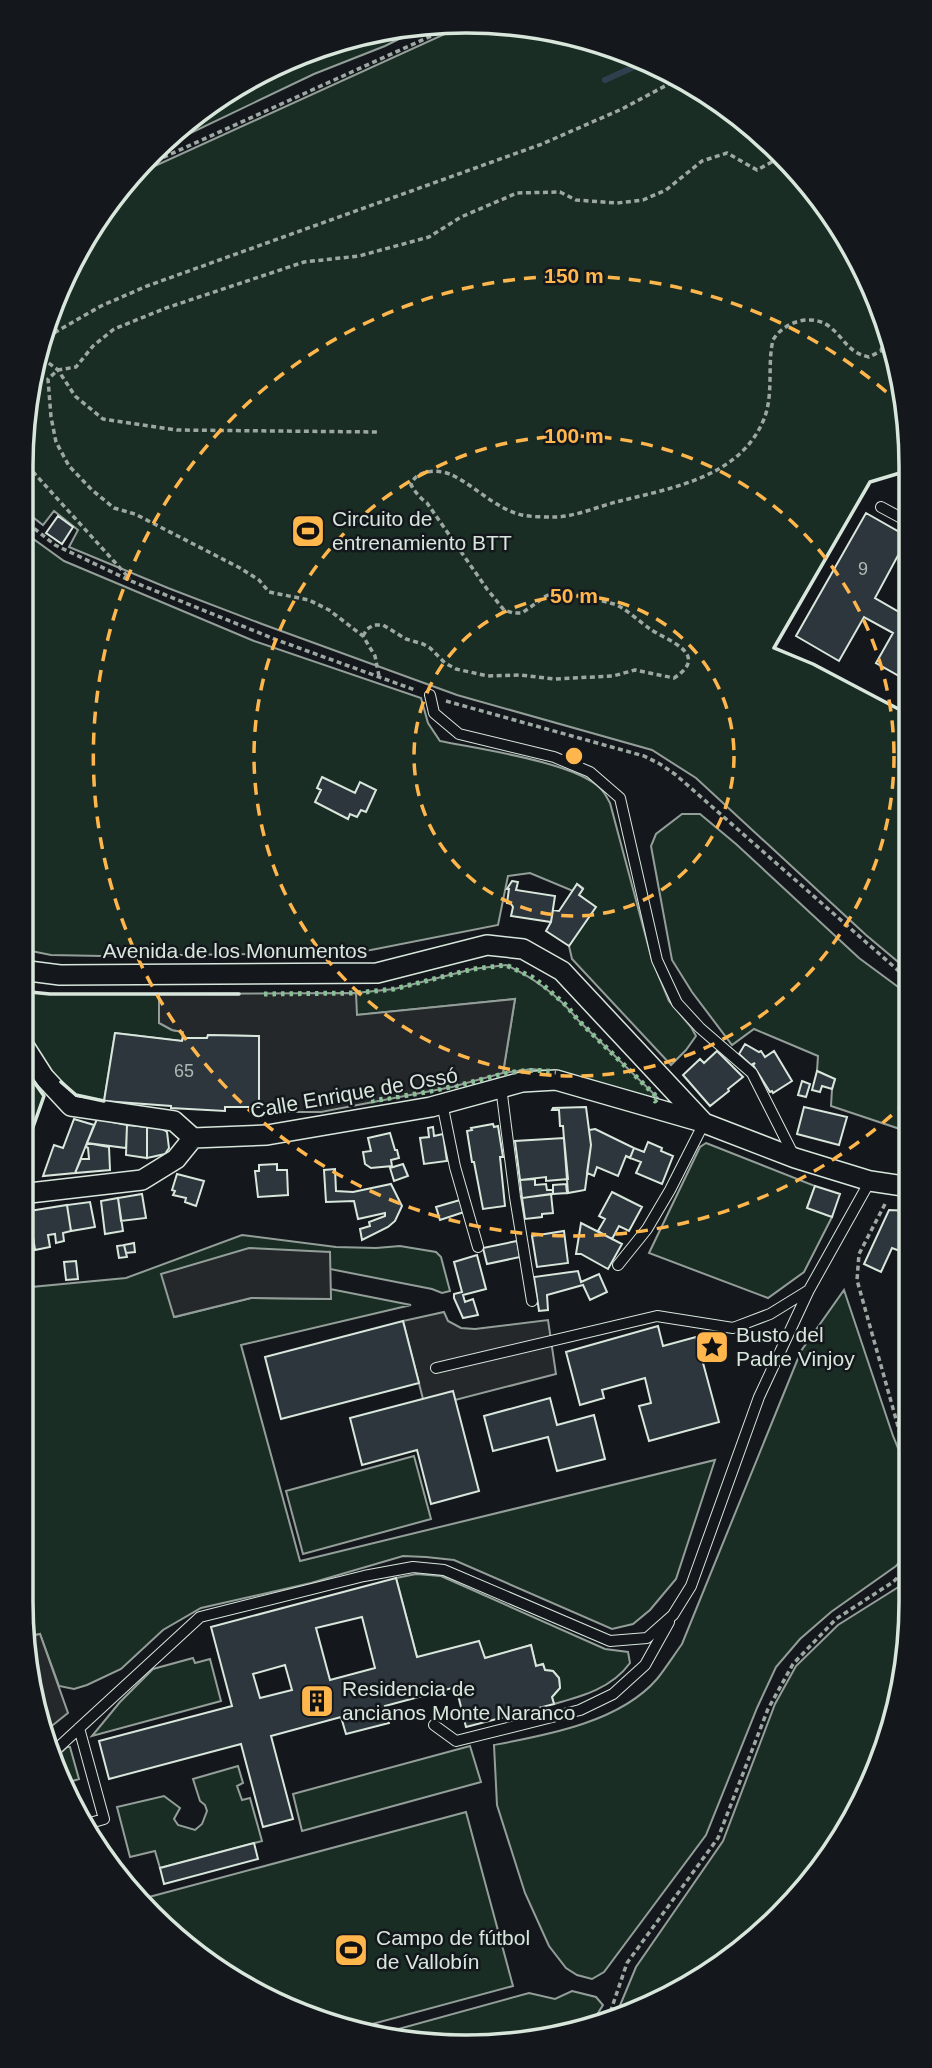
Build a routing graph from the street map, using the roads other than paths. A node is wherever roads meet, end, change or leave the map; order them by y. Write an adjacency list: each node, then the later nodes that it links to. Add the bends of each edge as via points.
1 (881, 507): 2 (lane)
2 (899, 516)
3 (430, 695): 10 (lane, via 434,713 459,734 554,757 590,772 620,798 657,960 677,1003 752,1073)
4 (33, 972): 8 (street, Avenida de los Monumentos, via 377,974 487,945 523,949 562,971)
5 (33, 1060): 9 (street, via 71,1106 174,1121)
6 (501, 1087): 7 (street, Calle Enrique de Ossó); 8 (street, Calle Enrique de Ossó, via 556,1080); 17 (lane)
7 (442, 1104): 9 (street, Calle Enrique de Ossó, via 267,1135); 14 (lane)
8 (704, 1123): 10 (street, Avenida de los Monumentos); 15 (lane, via 647,1228)
9 (193, 1138): 13 (street, via 176,1159 142,1180)
10 (795, 1158): 11 (street, Avenida de los Monumentos)
11 (870, 1181): 12 (street, Avenida de los Monumentos); 16 (lane)
12 (899, 1186)
13 (33, 1193)
14 (478, 1247)
15 (618, 1265)
16 (809, 1290): 18 (lane, via 770,1314 733,1328 657,1316); 19 (lane, via 759,1396 691,1586)
17 (532, 1301)
18 (436, 1368)
19 (673, 1615): 20 (lane, via 645,1665 613,1694 580,1710 456,1741); 21 (lane, via 647,1638 610,1641 444,1570 413,1567 364,1576 200,1618)
20 (434, 1725)
21 (79, 1728): 22 (lane); 23 (lane, via 104,1819)
22 (58, 1747)
23 (94, 1822)

